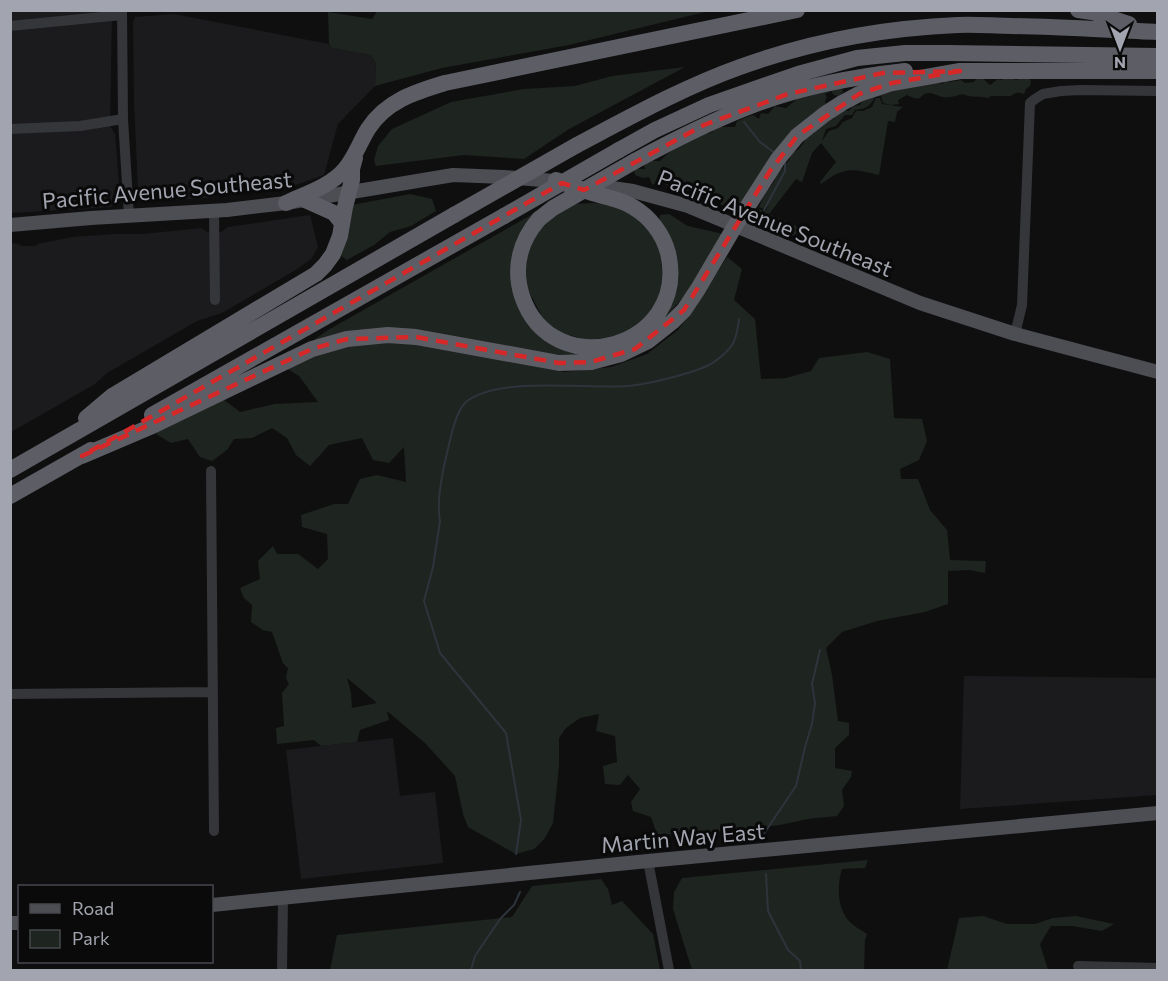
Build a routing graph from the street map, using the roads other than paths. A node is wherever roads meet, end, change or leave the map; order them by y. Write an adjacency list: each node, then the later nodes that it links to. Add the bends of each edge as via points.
1 (797, 10): 12 (highway, via 415,92 382,111)
2 (1078, 10): 5 (highway)
3 (122, 13): 4 (street); 10 (street)
4 (10, 26)
5 (1154, 32): 25 (highway, bridge, via 959,25 849,38 740,67 687,89 577,145)
6 (1158, 56): 26 (highway, bridge, via 948,52 857,58 709,105 618,150)
7 (960, 70): 8 (highway); 13 (highway, bridge, via 883,73 750,106 635,160 559,205 545,213 524,242 519,257 518,275 527,307 556,338 581,346 612,345 645,328 663,304 670,276 667,250 659,232 633,207 619,200 603,196); 21 (highway, via 892,82 825,114 787,148)
8 (1158, 71)
9 (1158, 91): 23 (street, via 1061,91 1043,94 1030,103 1022,305)
10 (123, 119): 11 (street, via 80,126); 18 (street)
11 (10, 129)
12 (358, 148): 14 (highway); 16 (highway, via 345,170 329,183)
13 (556, 180): 14 (main road, Pacific Avenue Southeast, via 453,175); 21 (main road, Pacific Avenue Southeast, via 633,191 688,206)
14 (349, 192): 15 (main road, Pacific Avenue Southeast); 19 (highway)
15 (305, 200): 16 (main road, Pacific Avenue Southeast); 19 (highway, via 334,213)
16 (286, 203): 17 (main road, Pacific Avenue Southeast)
17 (214, 212): 18 (main road, Pacific Avenue Southeast); 22 (street)
18 (129, 216): 20 (main road, Pacific Avenue Southeast)
19 (342, 223): 25 (highway, via 333,254 316,274 112,396)
20 (10, 225)
21 (735, 226): 23 (main road, Pacific Avenue Southeast, via 903,296); 26 (highway, via 684,310 648,341 621,354 591,362 559,363 416,337 347,339 312,349)
22 (215, 300)
23 (1015, 334): 24 (main road, Pacific Avenue Southeast)
24 (1158, 372)
25 (47, 449): 27 (highway)
26 (81, 456): 29 (highway)
27 (10, 470)
28 (211, 471): 30 (street)
29 (10, 496)
30 (212, 692): 31 (street); 33 (street)
31 (10, 694)
32 (1158, 813): 34 (main road, Martin Way East)
33 (214, 831)
34 (648, 861): 35 (main road, Martin Way East); 40 (street)
35 (283, 898): 36 (main road, Martin Way East); 39 (street)
36 (213, 905)
37 (1078, 966): 38 (street)
38 (1158, 968)
39 (282, 970)
40 (669, 970)

